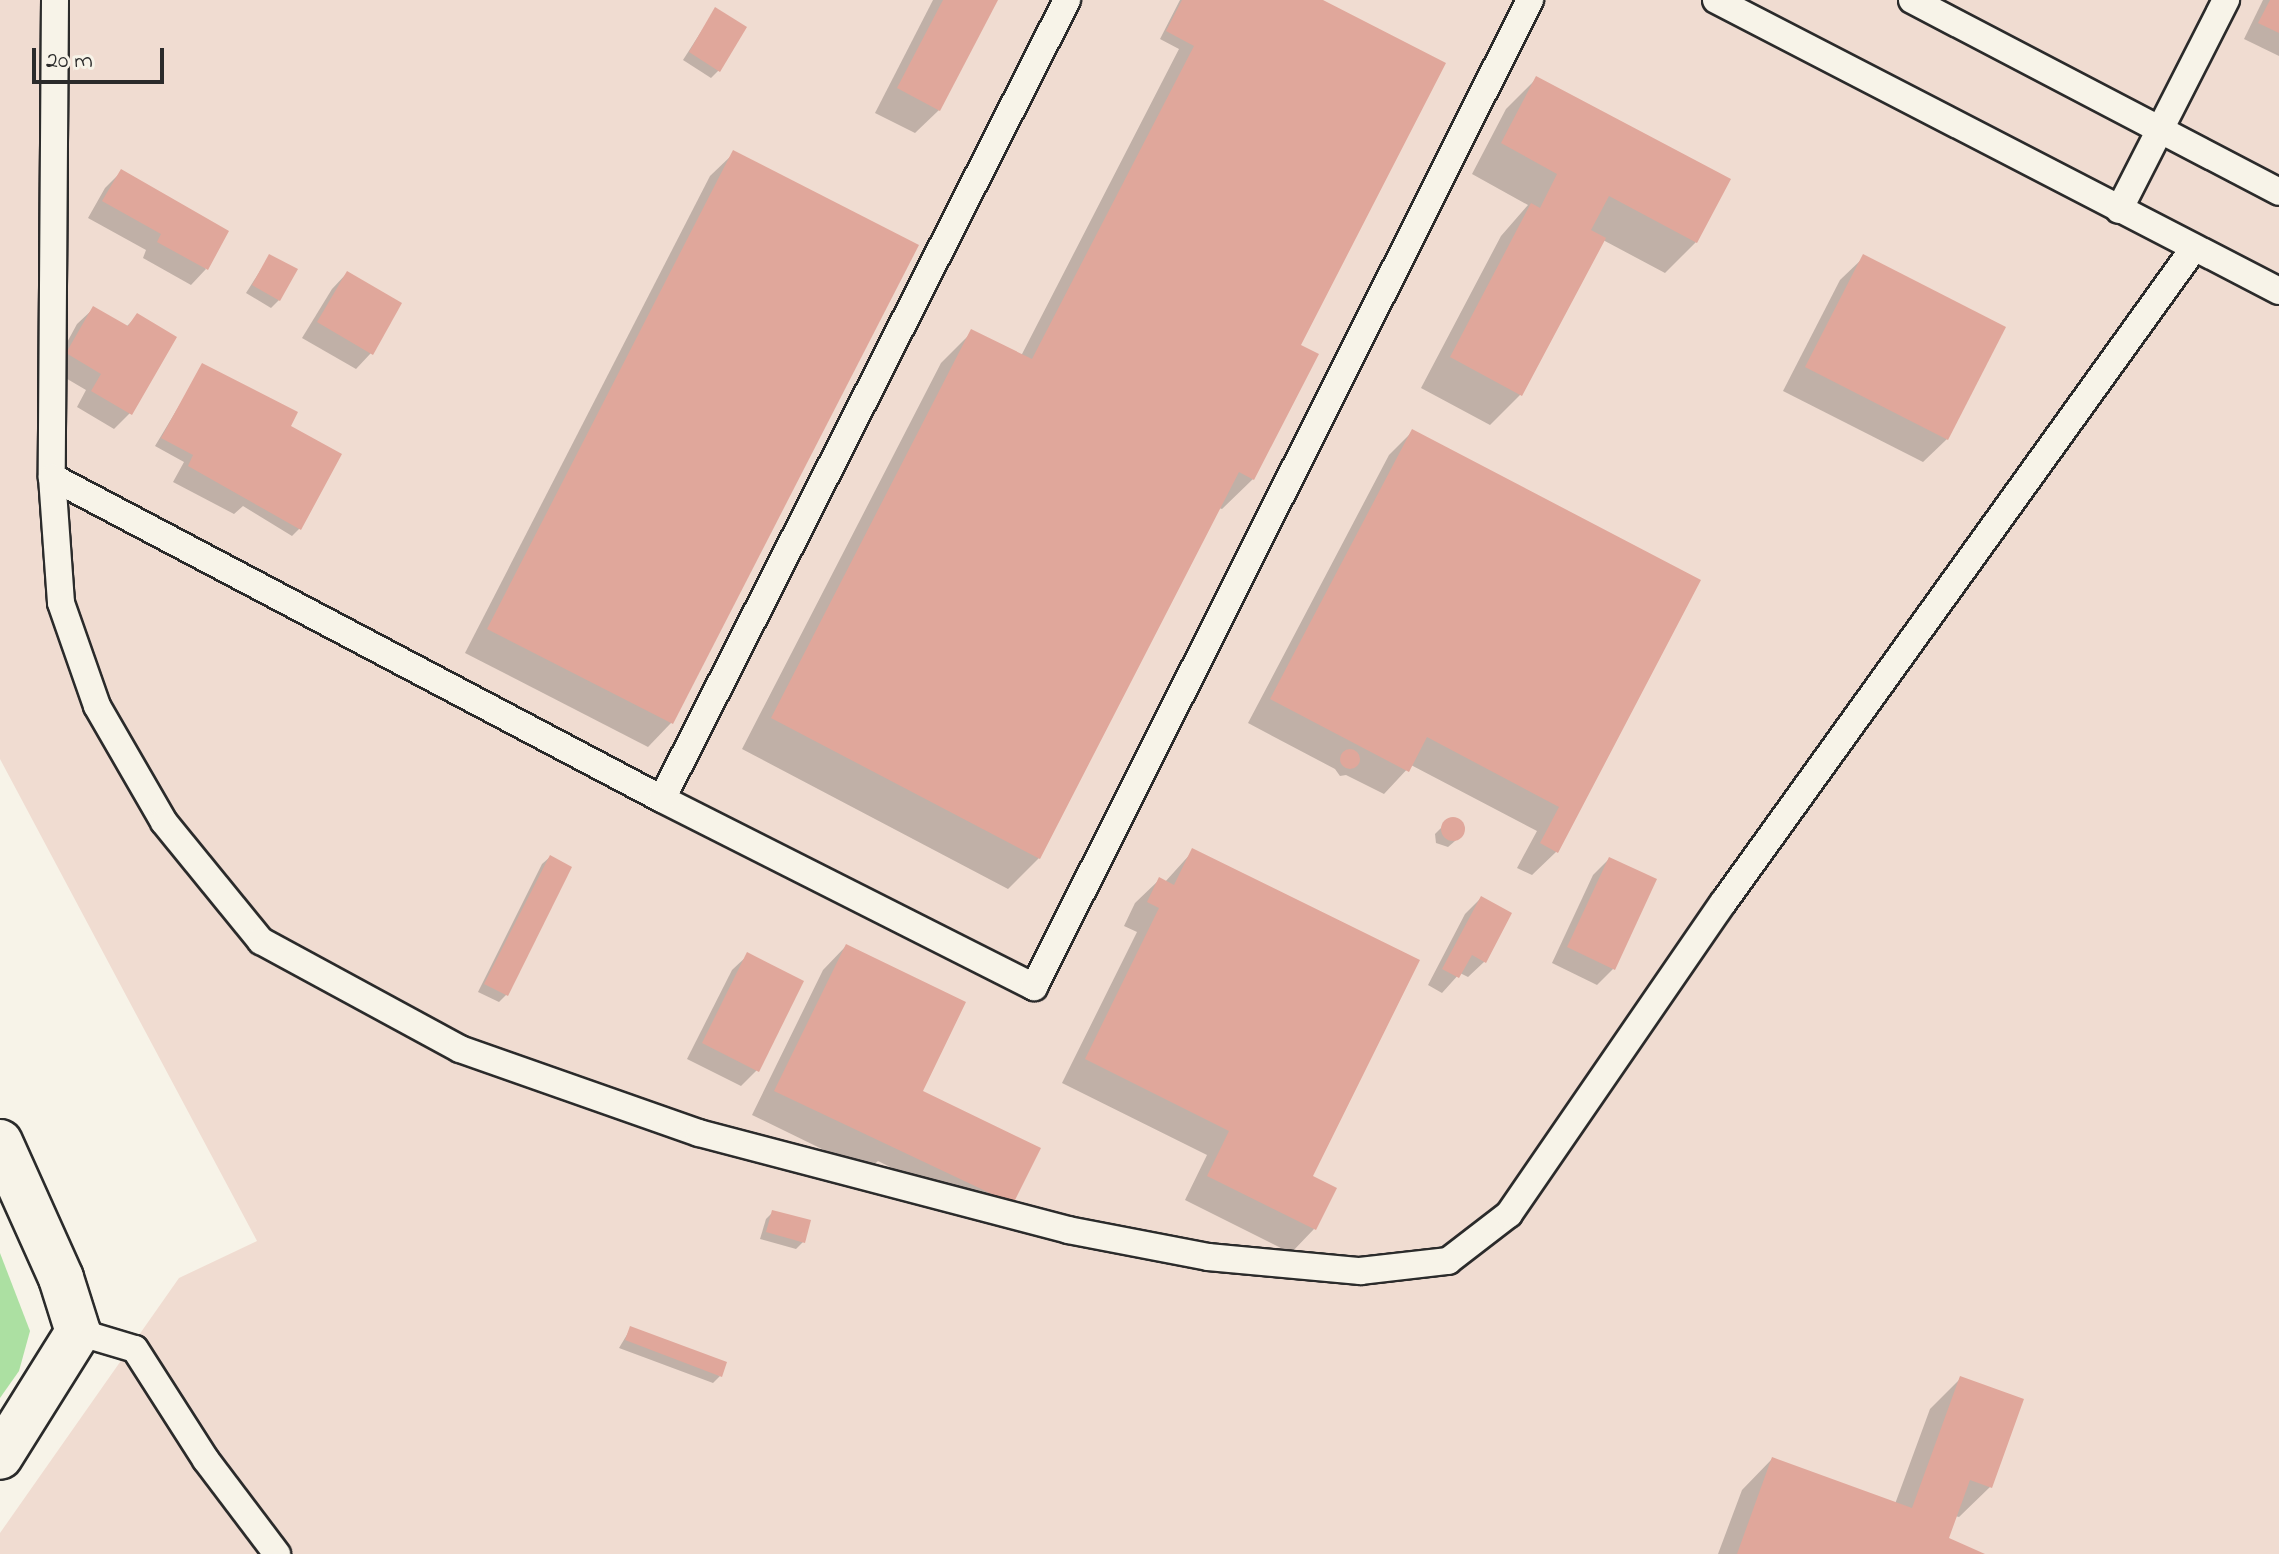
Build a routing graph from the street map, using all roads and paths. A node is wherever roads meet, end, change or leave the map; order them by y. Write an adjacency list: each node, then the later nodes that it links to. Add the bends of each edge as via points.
1 (55, 0): 12 (lane)
2 (1067, 0): 13 (lane)
3 (1530, 0): 13 (lane, via 1034,987)
4 (1716, 0): 9 (lane)
5 (1912, 0): 7 (lane)
6 (2226, 0): 7 (lane)
7 (2161, 130): 8 (lane); 9 (lane)
8 (2279, 192)
9 (2119, 210): 10 (lane)
10 (2194, 248): 11 (lane); 12 (lane, via 1723,903 1509,1214 1448,1261 1360,1271 1208,1257 1068,1230 699,1133 460,1049 261,941 164,822 97,706 61,603)
11 (2279, 291)
12 (52, 477): 13 (lane)
13 (662, 799)
14 (0, 1142): 15 (street, via 61,1278)
15 (78, 1332): 16 (street); 17 (lane, via 135,1349 206,1460)
16 (0, 1457)
17 (277, 1554)

